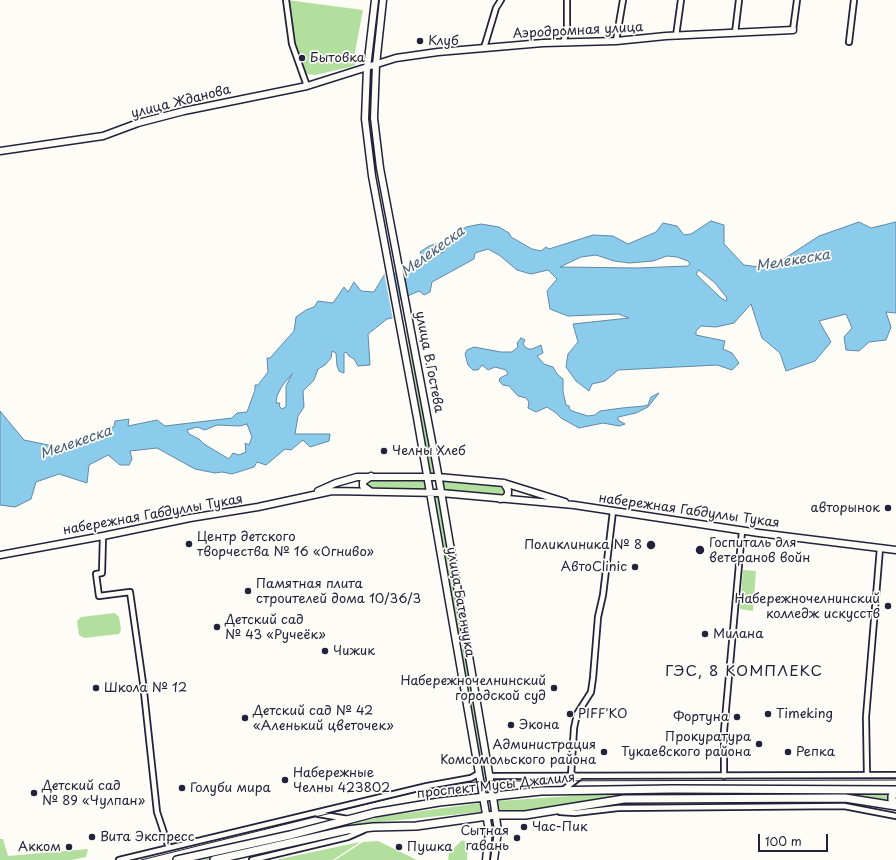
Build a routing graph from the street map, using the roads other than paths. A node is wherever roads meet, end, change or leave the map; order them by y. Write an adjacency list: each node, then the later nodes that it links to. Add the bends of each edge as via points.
1 (286, 0): 20 (street, via 292,44)
2 (375, 0): 19 (main road, улица В.Гостева)
3 (383, 0): 18 (main road, улица В.Гостева)
4 (501, 0): 17 (street, via 496,8)
5 (567, 0): 16 (street, via 567,30)
6 (623, 0): 14 (street)
7 (681, 0): 13 (street)
8 (739, 0): 12 (street)
9 (796, 0): 11 (street)
10 (854, 0): 15 (street)
11 (793, 30): 12 (main road, Аэродромная улица)
12 (735, 33): 13 (main road, Аэродромная улица)
13 (676, 36): 14 (main road, Аэродромная улица)
14 (616, 41): 16 (main road, Аэродромная улица)
15 (849, 42)
16 (563, 43): 17 (main road, Аэродромная улица)
17 (484, 48): 18 (main road, Аэродромная улица, via 403,57)
18 (376, 65): 19 (main road, Аэродромная улица); 23 (main road, улица В.Гостева, via 374,118 380,168)
19 (367, 68): 20 (main road, улица Жданова); 22 (main road, улица В.Гостева, via 365,119 372,176)
20 (308, 86): 21 (main road, улица Жданова, via 184,111 138,123 103,136)
21 (0, 151)
22 (417, 418): 25 (main road, улица Батенчука)
23 (437, 468): 26 (main road, улица Батенчука)
24 (372, 476): 25 (main road, набережная Габдуллы Тукая); 28 (main road, via 363,482 365,488); 31 (main road, набережная Габдуллы Тукая, via 350,478)
25 (427, 477): 26 (main road, набережная Габдуллы Тукая); 29 (main road, улица Батенчука)
26 (438, 477): 27 (main road, набережная Габдуллы Тукая); 30 (main road, улица Батенчука)
27 (504, 483): 32 (main road, via 508,494); 33 (main road, набережная Габдуллы Тукая)
28 (370, 491): 29 (main road, набережная Габдуллы Тукая); 31 (main road, набережная Габдуллы Тукая, via 332,491)
29 (430, 493): 30 (main road, набережная Габдуллы Тукая); 40 (main road, улица Батенчука)
30 (441, 493): 32 (main road, набережная Габдуллы Тукая); 41 (main road, улица Батенчука)
31 (309, 496): 36 (main road, набережная Габдуллы Тукая)
32 (499, 500): 33 (main road, набережная Габдуллы Тукая)
33 (574, 505): 34 (main road, набережная Габдуллы Тукая)
34 (613, 511): 35 (main road, набережная Габдуллы Тукая); 46 (street, via 598,617 594,678 591,692 577,714)
35 (742, 530): 37 (main road, набережная Габдуллы Тукая); 48 (street, via 724,731)
36 (103, 536): 39 (main road, набережная Габдуллы Тукая); 61 (street, via 102,572 96,574 99,596 130,592 157,812)
37 (880, 548): 38 (main road, набережная Габдуллы Тукая); 43 (street, via 866,717)
38 (896, 550)
39 (0, 554)
40 (458, 649): 41 (main road, via 462,644); 42 (main road, улица Батенчука)
41 (468, 649): 45 (main road, улица Батенчука)
42 (478, 774): 52 (main road, улица Батенчука); 55 (street, via 471,778)
43 (867, 775): 44 (street); 48 (street)
44 (896, 775)
45 (489, 776): 46 (street); 51 (main road, улица Батенчука)
46 (571, 776): 47 (street)
47 (581, 776): 48 (street); 49 (street)
48 (724, 776)
49 (563, 791): 50 (main road, проспект Мусы Джалиля); 51 (main road, проспект Мусы Джалиля)
50 (896, 791): 53 (main road, via 892,796)
51 (493, 797): 52 (main road, проспект Мусы Джалиля); 56 (main road, улица Батенчука)
52 (483, 798): 57 (main road, улица Батенчука); 59 (main road, проспект Мусы Джалиля, via 374,813)
53 (896, 805): 54 (main road, via 845,798 624,799)
54 (552, 811): 56 (main road, via 525,815); 58 (street, via 844,806)
55 (314, 813): 59 (street); 61 (street)
56 (496, 815): 57 (main road); 67 (main road, улица Батенчука, via 498,831)
57 (487, 816): 60 (main road, via 416,826); 66 (main road, улица Батенчука, via 489,831)
58 (896, 816)
59 (349, 820): 63 (main road, проспект Мусы Джалиля)
60 (373, 827): 64 (main road, via 347,830); 65 (street, via 348,837)
61 (169, 848): 62 (street)
62 (119, 860)
63 (177, 860)
64 (214, 860)
65 (252, 860)
66 (486, 860)
67 (494, 860)

